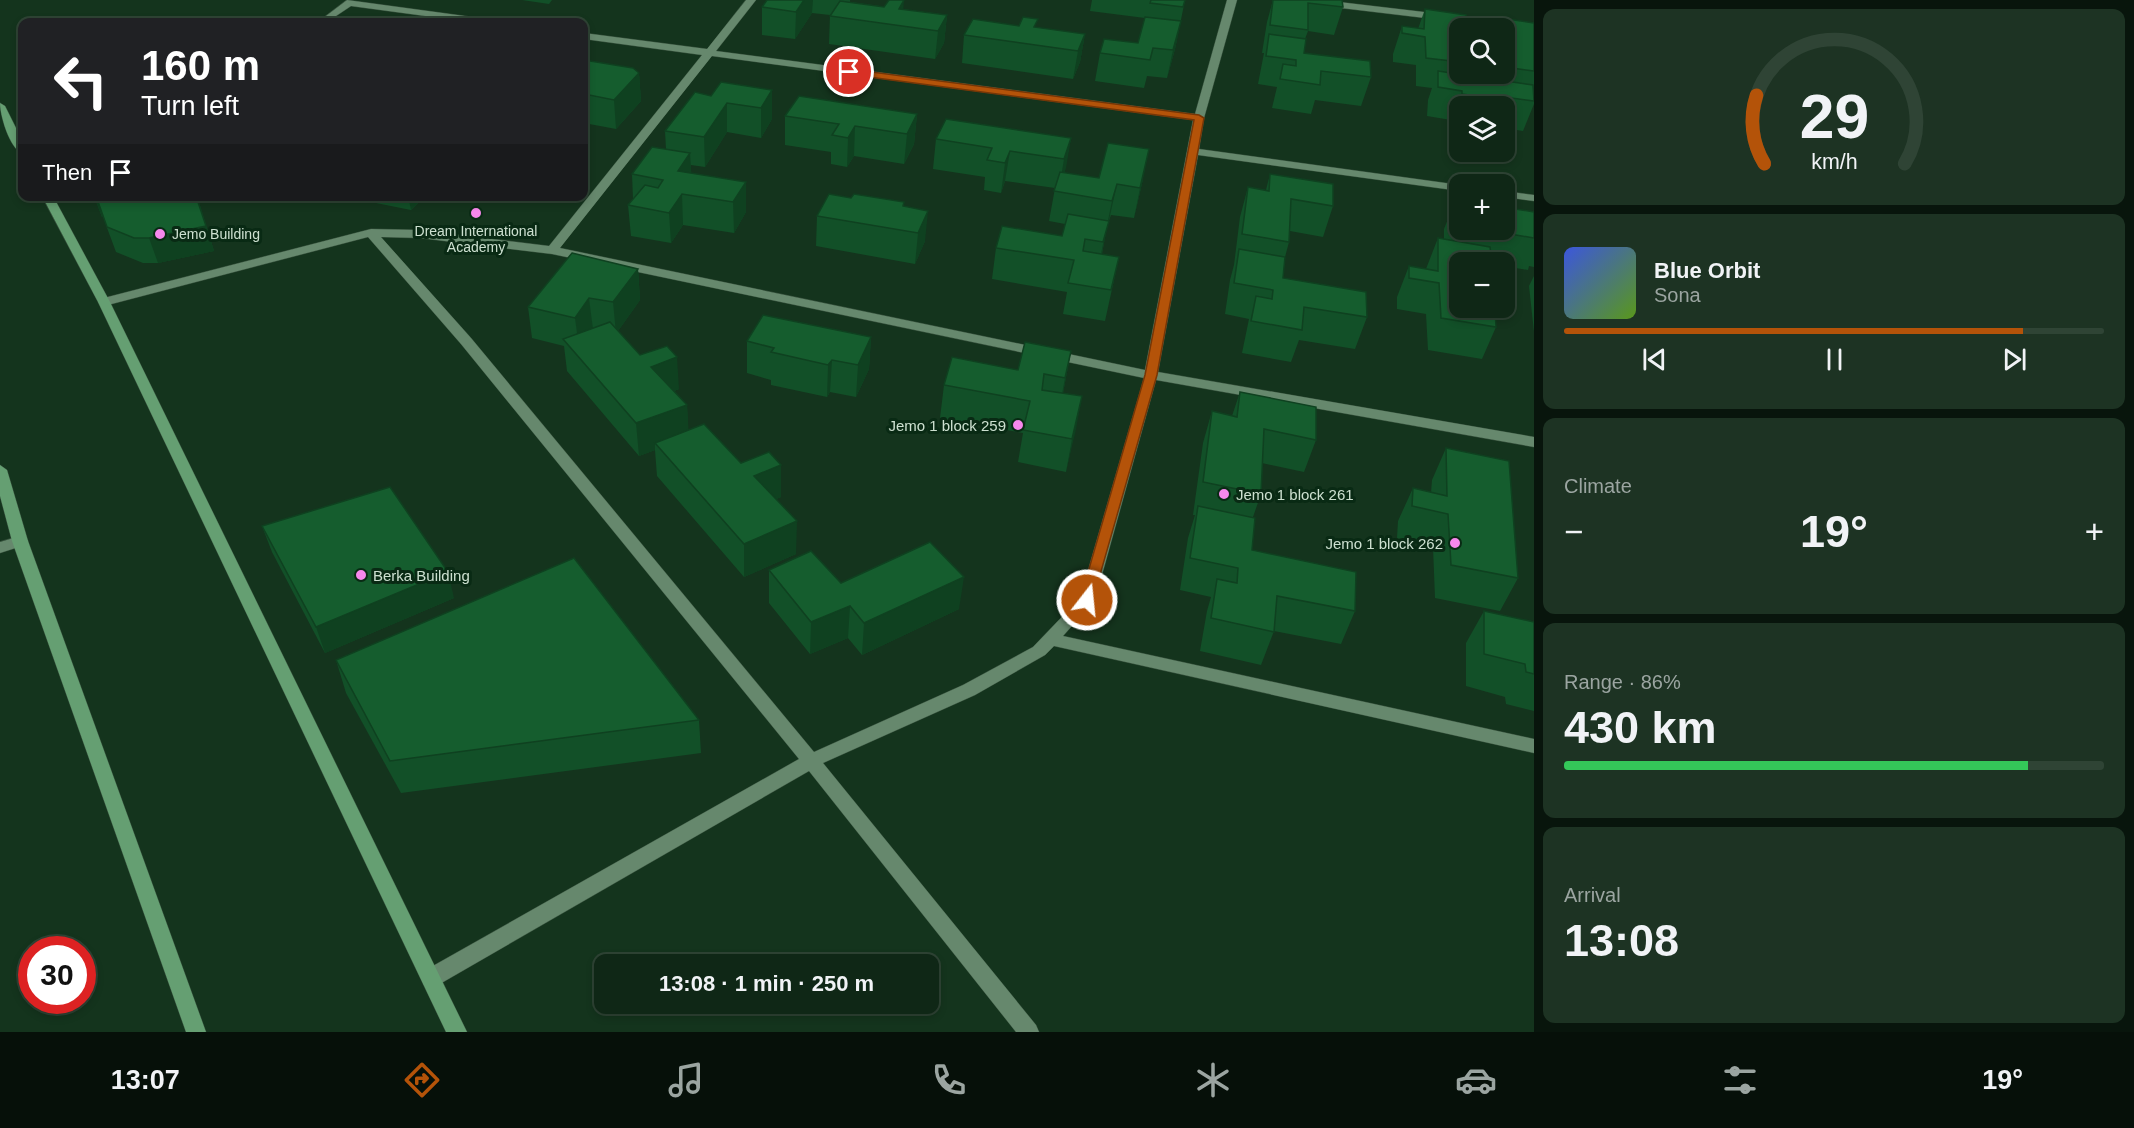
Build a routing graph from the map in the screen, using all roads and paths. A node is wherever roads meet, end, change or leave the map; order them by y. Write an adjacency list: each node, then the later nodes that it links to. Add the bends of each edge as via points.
1 (751, 0): 9 (street)
2 (1232, 0): 11 (street)
3 (1299, 0): 7 (street)
4 (351, 2): 5 (street); 6 (street)
5 (328, 18)
6 (460, 18)
7 (1534, 28)
8 (588, 37): 9 (street)
9 (709, 53): 11 (street); 19 (street)
10 (0, 106): 12 (main road)
11 (1199, 118): 13 (street)
12 (18, 142)
13 (1193, 151): 14 (street); 21 (street)
14 (1449, 186)
15 (1515, 195): 16 (street)
16 (1534, 198)
17 (50, 201): 20 (main road)
18 (371, 233): 19 (street, via 420,234); 20 (street); 28 (street, via 466,341)
19 (552, 250): 21 (street)
20 (104, 302): 29 (main road)
21 (1151, 375): 22 (street); 26 (street, via 1087,600)
22 (1534, 442)
23 (0, 470): 24 (main road)
24 (20, 541): 25 (street); 30 (main road)
25 (0, 548)
26 (1051, 639): 27 (street); 28 (street, via 1039,651 969,690)
27 (1534, 746)
28 (811, 761): 29 (street); 32 (street)
29 (431, 978): 31 (main road)
30 (196, 1032)
31 (457, 1032)
32 (1029, 1032)

